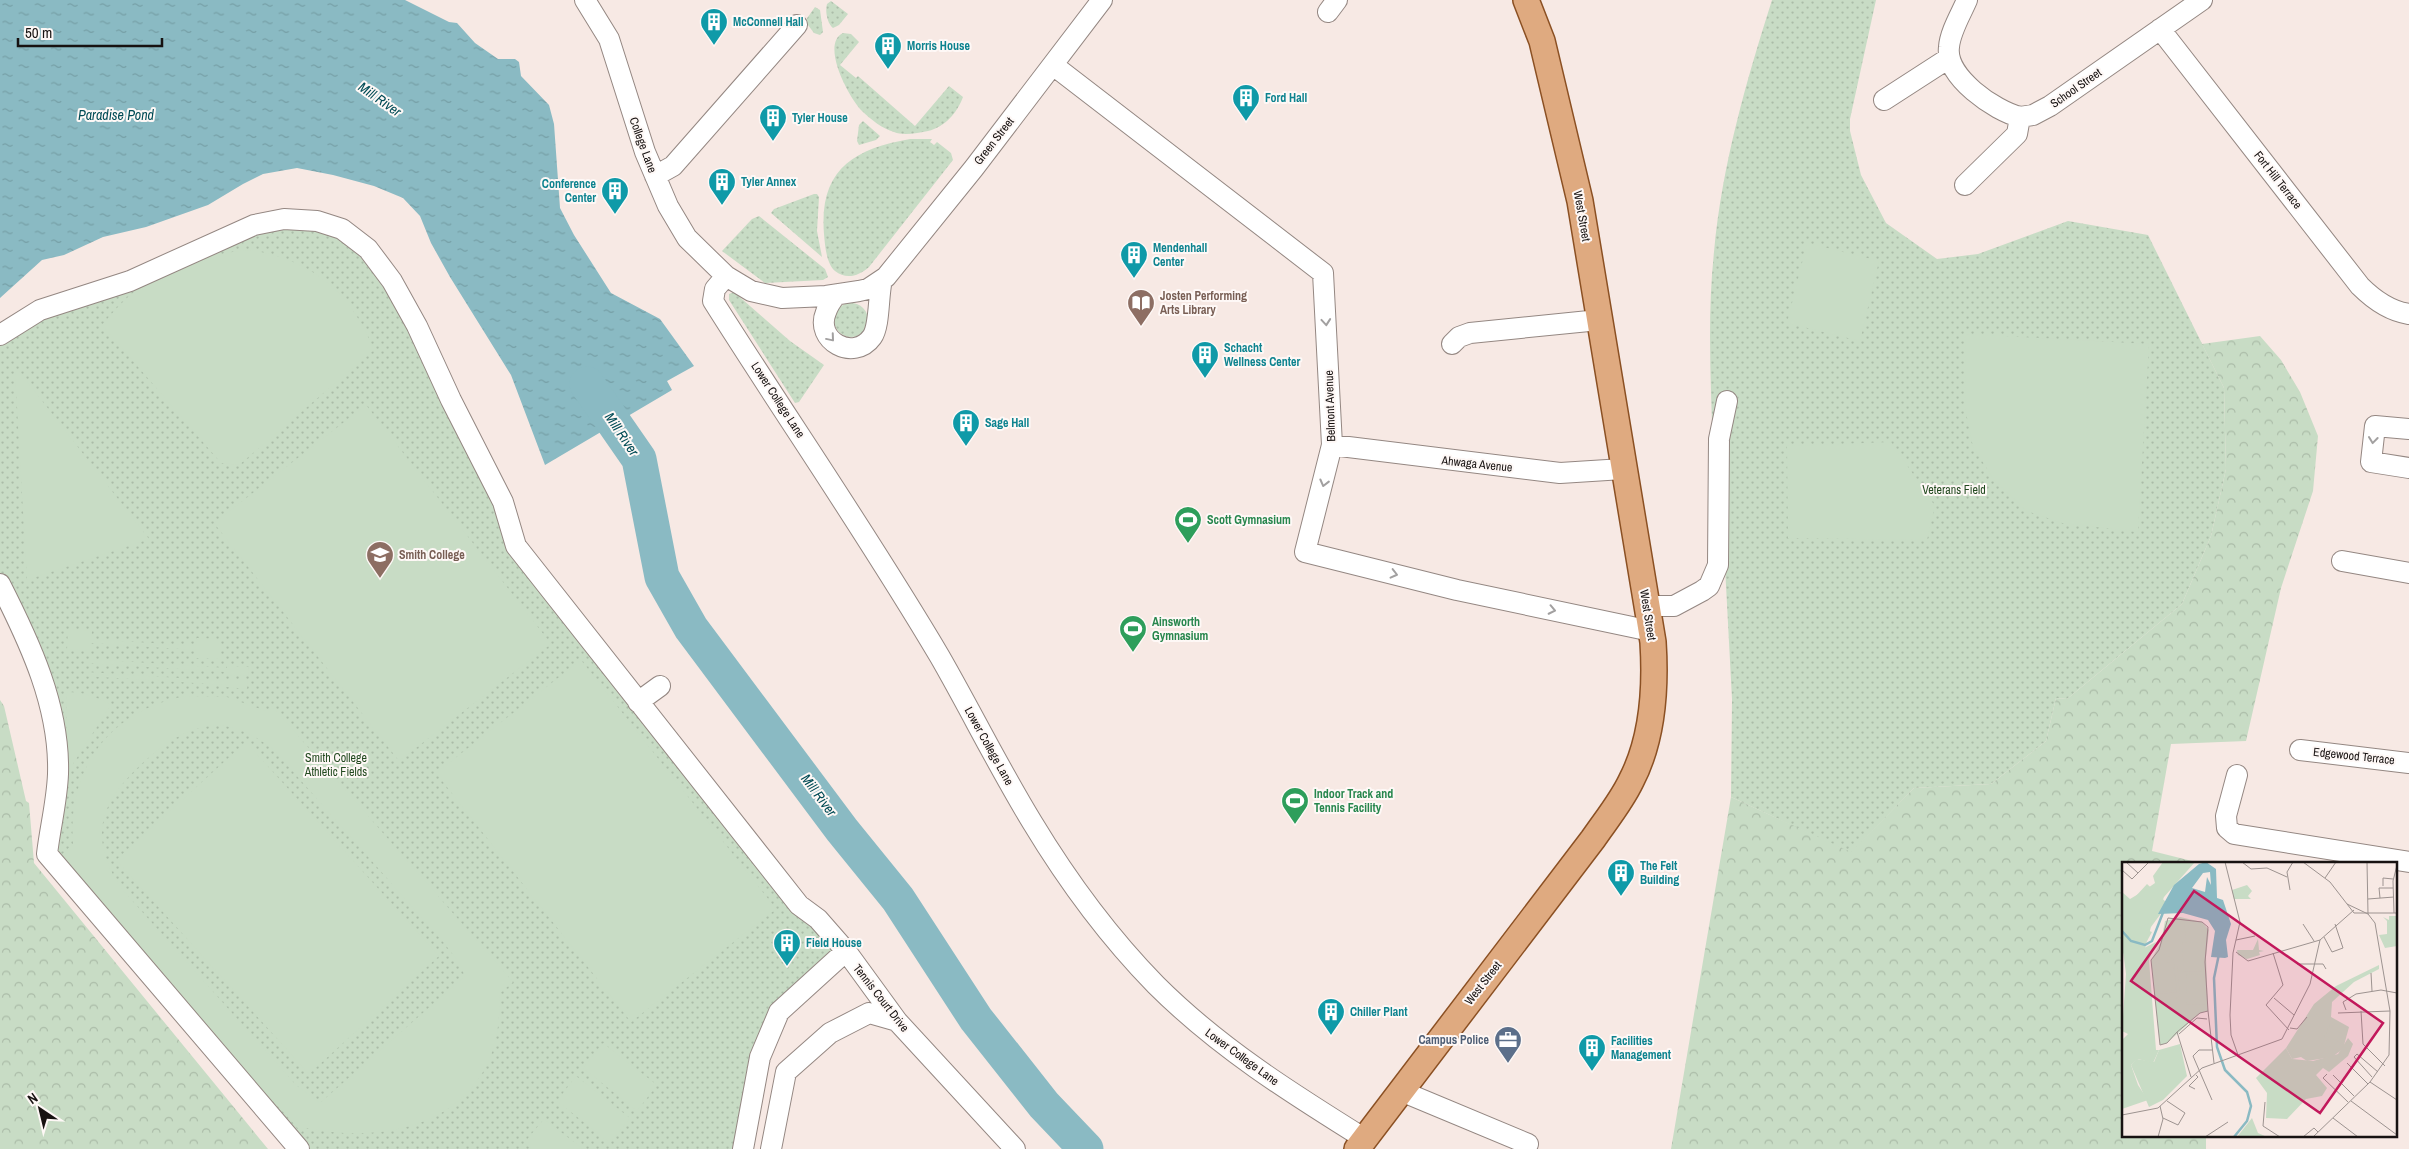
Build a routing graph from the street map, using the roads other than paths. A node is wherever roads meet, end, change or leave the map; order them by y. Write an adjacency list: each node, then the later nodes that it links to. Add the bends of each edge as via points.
1 (585, 0): 12 (street, College Lane, via 609,39)
2 (1102, 0): 9 (street, Green Street)
3 (1526, 0): 18 (main road, West Street, via 1542,41 1560,110 1580,201)
4 (1967, 0): 8 (street, via 1949,46)
5 (2202, 0): 7 (street, School Street)
6 (797, 25): 12 (street, via 674,166)
7 (2160, 29): 11 (street, School Street, via 2050,106 2032,116); 17 (street, Fort Hill Terrace, via 2360,286 2376,302)
8 (1948, 58): 10 (street); 11 (street, via 1968,86 2000,110)
9 (1053, 65): 15 (street, Green Street); 23 (street, Belmont Avenue, one-way to 23, via 1323,273)
10 (1884, 100)
11 (2020, 117): 13 (street, via 2017,134)
12 (655, 176): 14 (street, College Lane, via 687,238)
13 (1965, 185)
14 (726, 276): 16 (street, Green Street, via 767,296); 40 (street, Lower College Lane, via 715,290 713,300 868,539 940,658 1031,820 1075,887 1139,966 1189,1016 1242,1059)
15 (882, 280): 16 (street, Green Street, via 868,289); 16 (street, Green Street, one-way to 15, via 825,312 828,337 840,347 857,348 866,343 876,328)
16 (836, 295)
17 (2409, 314)
18 (1599, 320): 20 (street, via 1470,333); 25 (main road, West Street)
19 (0, 335): 32 (street, via 40,310 130,281 254,225 292,219 316,221 342,229 368,249 397,288 503,502 516,546)
20 (1452, 344)
21 (1727, 401): 29 (street, via 1720,439 1718,566 1709,586 1702,591 1674,606)
22 (2409, 429): 24 (street, one-way to 24, via 2375,426 2371,462)
23 (1332, 445): 25 (street, Ahwaga Avenue, via 1560,473); 30 (street, Belmont Avenue, one-way to 30, via 1305,552 1457,590)
24 (2409, 468)
25 (1623, 469): 29 (main road, West Street)
26 (2342, 561): 27 (street)
27 (2409, 573)
28 (0, 584): 42 (street, via 28,639 55,724 58,775 47,854)
29 (1647, 606): 30 (main road, West Street)
30 (1651, 631): 39 (main road, West Street, via 1653,705 1632,780 1593,839)
31 (660, 686): 32 (street)
32 (638, 702): 37 (street, via 798,905 818,919)
33 (2300, 750): 34 (street, Edgewood Terrace)
34 (2409, 763)
35 (2237, 775): 36 (street, via 2226,816 2227,828 2234,834)
36 (2409, 862)
37 (846, 951): 38 (street, Tennis Court Drive); 43 (street, Tennis Court Drive, via 779,1012 760,1057)
38 (897, 1020): 44 (street, via 869,1013 830,1033 786,1072); 45 (street, Tennis Court Drive)
39 (1401, 1091): 40 (main road, West Street); 41 (street)
40 (1361, 1144)
41 (1528, 1144)
42 (299, 1149)
43 (743, 1149)
44 (771, 1149)
45 (1015, 1149)

